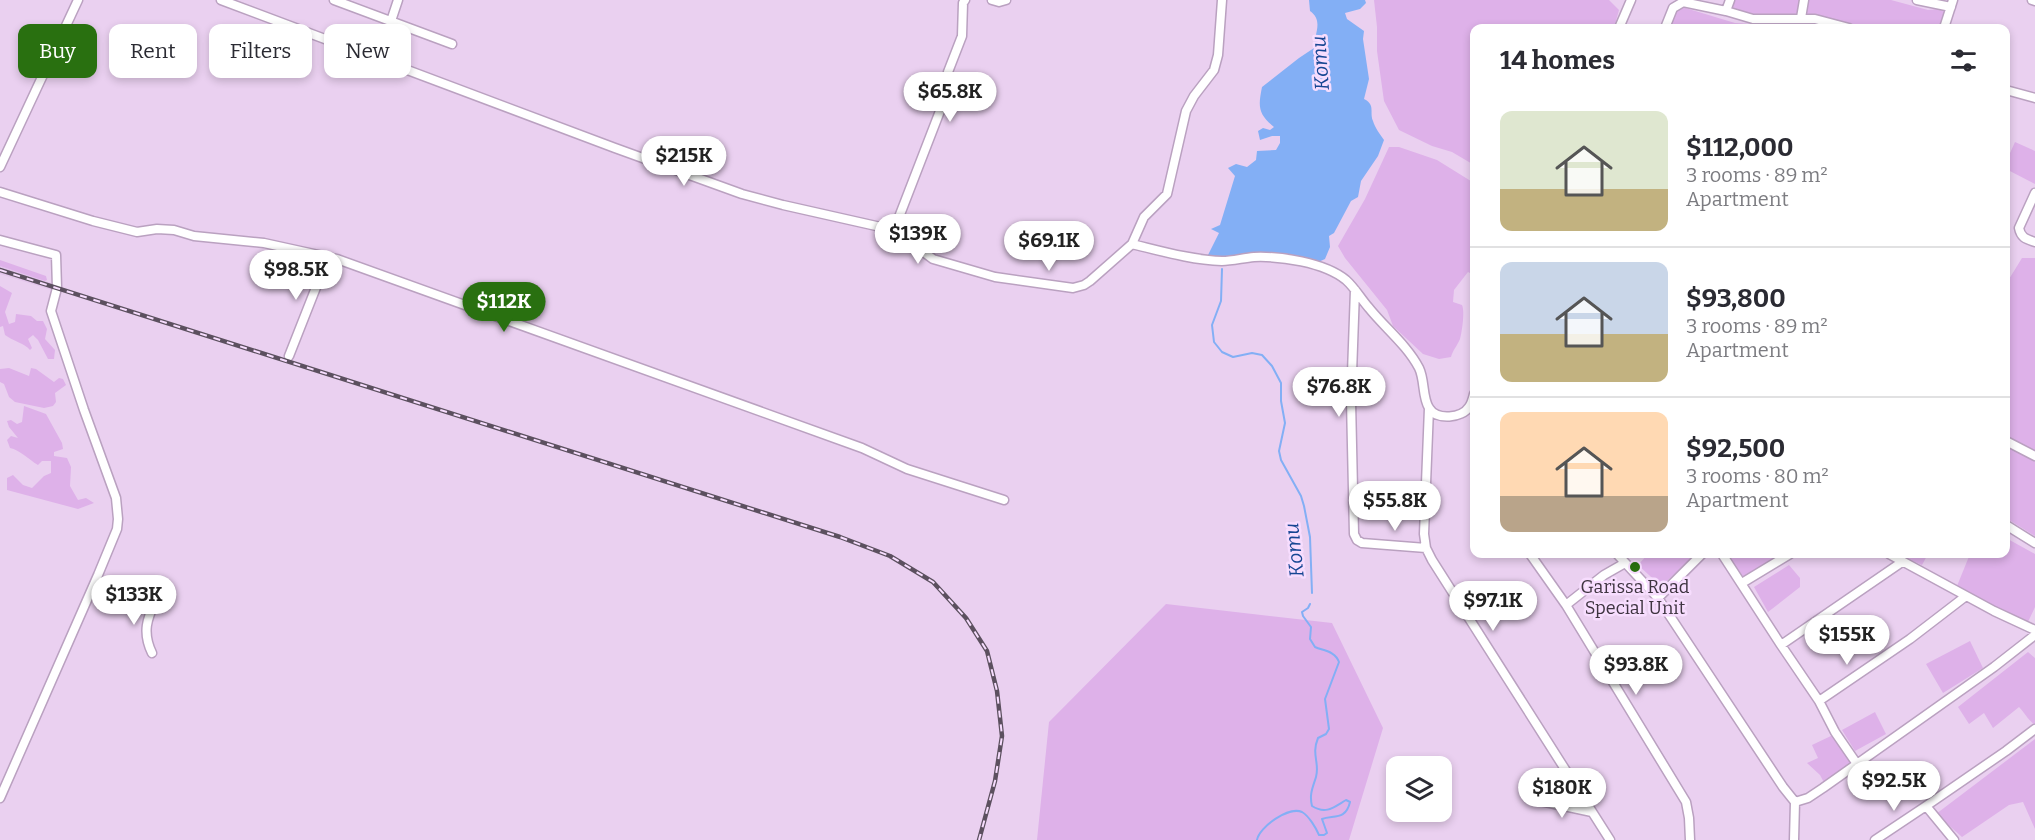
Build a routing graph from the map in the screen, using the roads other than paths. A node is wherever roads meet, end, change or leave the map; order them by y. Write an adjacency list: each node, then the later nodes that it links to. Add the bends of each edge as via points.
1 (78, 0): 27 (street)
2 (221, 0): 30 (street, via 742,194)
3 (334, 0): 18 (street)
4 (398, 0): 18 (street)
5 (965, 0): 30 (street, via 962,36 948,72 940,111)
6 (992, 0): 7 (street)
7 (1006, 0)
8 (1222, 0): 33 (street, via 1214,70 1186,111 1167,194 1144,217)
9 (1631, 0): 19 (street)
10 (1730, 0): 15 (street)
11 (1804, 0): 16 (street)
12 (1917, 0): 14 (street)
13 (1676, 2): 15 (street); 20 (street)
14 (1952, 3): 23 (street)
15 (1726, 11): 17 (street)
16 (1801, 18): 17 (street); 22 (street)
17 (1753, 19): 21 (street)
18 (391, 21): 24 (street)
19 (1621, 24)
20 (1667, 24)
21 (1751, 24)
22 (1835, 24)
23 (1945, 24)
24 (452, 44)
25 (2010, 91): 26 (street)
26 (2035, 98)
27 (0, 167)
28 (0, 192): 34 (street, via 137,232 174,230)
29 (2035, 193): 32 (street, via 2019,228 2024,239)
30 (894, 230): 33 (street, via 933,260 1015,281 1073,288 1090,281)
31 (0, 240): 65 (street, via 56,255 57,288 51,310 116,498 118,519 98,575)
32 (2035, 242)
33 (1132, 244): 35 (street, via 1223,261 1282,258 1321,267)
34 (328, 256): 36 (street); 41 (street, via 862,448 907,469)
35 (1355, 290): 38 (street, via 1419,369); 44 (street, via 1351,401 1354,534 1362,543)
36 (289, 356)
37 (1470, 405): 38 (street, via 1462,413 1444,416)
38 (1429, 408): 44 (street)
39 (2010, 443): 40 (street)
40 (2035, 456)
41 (1004, 500)
42 (2010, 527): 43 (street)
43 (2035, 543)
44 (1426, 548): 69 (street)
45 (1533, 558): 57 (street)
46 (1621, 558): 52 (street)
47 (1698, 558): 55 (street)
48 (1725, 558): 53 (street)
49 (1783, 558): 53 (street)
50 (1896, 558): 51 (street)
51 (1902, 562): 54 (street); 60 (street)
52 (1625, 563): 55 (street); 57 (street)
53 (1742, 583): 60 (street)
54 (1966, 596): 58 (street); 62 (street)
55 (1658, 598): 67 (street)
56 (156, 599): 61 (street, via 147,619)
57 (1566, 605): 71 (street, via 1686,802)
58 (2035, 630)
59 (2035, 635): 64 (street)
60 (1780, 645): 62 (street)
61 (152, 653)
62 (1819, 701): 64 (street)
63 (2035, 729): 68 (street)
64 (1857, 764): 67 (street, via 1808,798)
65 (0, 798)
66 (1536, 800): 69 (street)
67 (1795, 802): 72 (street)
68 (1926, 806): 73 (street); 74 (street)
69 (1592, 812): 70 (street)
70 (1610, 840)
71 (1690, 840)
72 (1794, 840)
73 (1875, 840)
74 (1954, 840)

